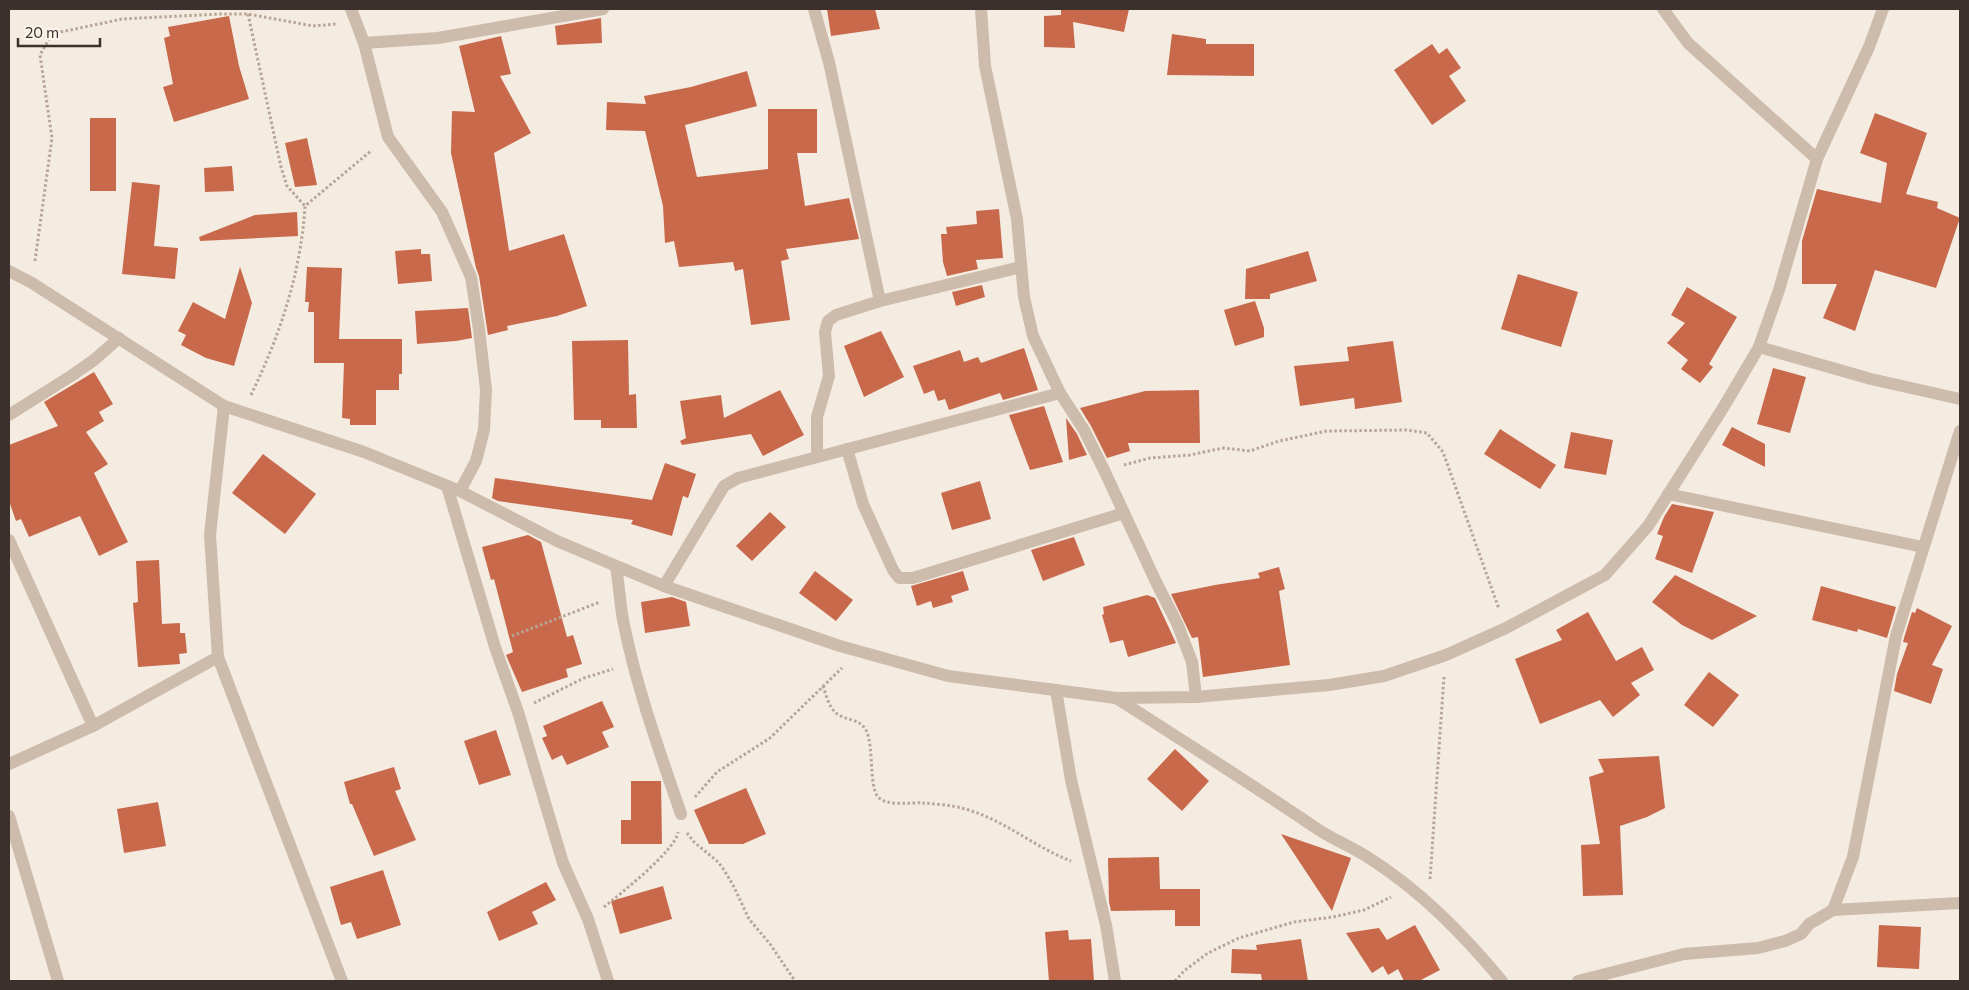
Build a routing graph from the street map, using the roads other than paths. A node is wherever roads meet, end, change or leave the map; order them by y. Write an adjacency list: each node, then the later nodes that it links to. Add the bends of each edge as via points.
1 (603, 9): 7 (street, via 438,38)
2 (814, 9): 11 (street, via 829,62)
3 (981, 9): 9 (street, via 985,66 1017,219)
4 (1663, 9): 8 (street, via 1688,43)
5 (1884, 9): 8 (street)
6 (352, 13): 7 (street)
7 (364, 43): 22 (street, via 388,137 442,212 471,277 486,390 484,430 476,461)
8 (1817, 159): 13 (street)
9 (1021, 267): 11 (street); 14 (street, via 1033,336)
10 (9, 271): 12 (street)
11 (880, 302): 20 (street, via 828,320 825,332 829,376 817,417)
12 (119, 338): 16 (street); 17 (street, via 94,360)
13 (1759, 347): 15 (street, via 1871,379); 23 (street)
14 (1060, 393): 19 (street); 24 (street, via 1084,430)
15 (1960, 399)
16 (224, 406): 21 (street, via 364,452); 29 (street, via 210,535)
17 (9, 415)
18 (1960, 431): 26 (street)
19 (847, 449): 20 (street); 24 (street, via 863,504 892,570 899,578 913,578)
20 (817, 456): 28 (street, via 738,478 724,486)
21 (446, 486): 22 (street); 41 (street, via 563,863 588,920)
22 (460, 491): 27 (street)
23 (1668, 494): 26 (street); 31 (street, via 1648,526 1605,575 1506,628 1446,655 1384,676 1348,682)
24 (1124, 513): 31 (street, via 1177,622 1192,662)
25 (9, 540): 33 (street)
26 (1923, 547): 38 (street, via 1896,636 1853,857)
27 (616, 567): 28 (street); 35 (street, via 633,662)
28 (664, 586): 30 (street, via 860,651 948,676)
29 (218, 657): 33 (street); 40 (street)
30 (1056, 690): 32 (street); 42 (street, via 1071,780 1106,925)
31 (1196, 696): 32 (street)
32 (1116, 698): 43 (street, via 1411,887 1468,941)
33 (93, 726): 34 (street)
34 (9, 764)
35 (681, 814)
36 (9, 816): 39 (street)
37 (1960, 903): 38 (street)
38 (1833, 910): 44 (street, via 1810,924 1801,934 1784,941 1758,948 1684,954)
39 (58, 981)
40 (342, 981)
41 (608, 981)
42 (1115, 981)
43 (1502, 981)
44 (1578, 981)

